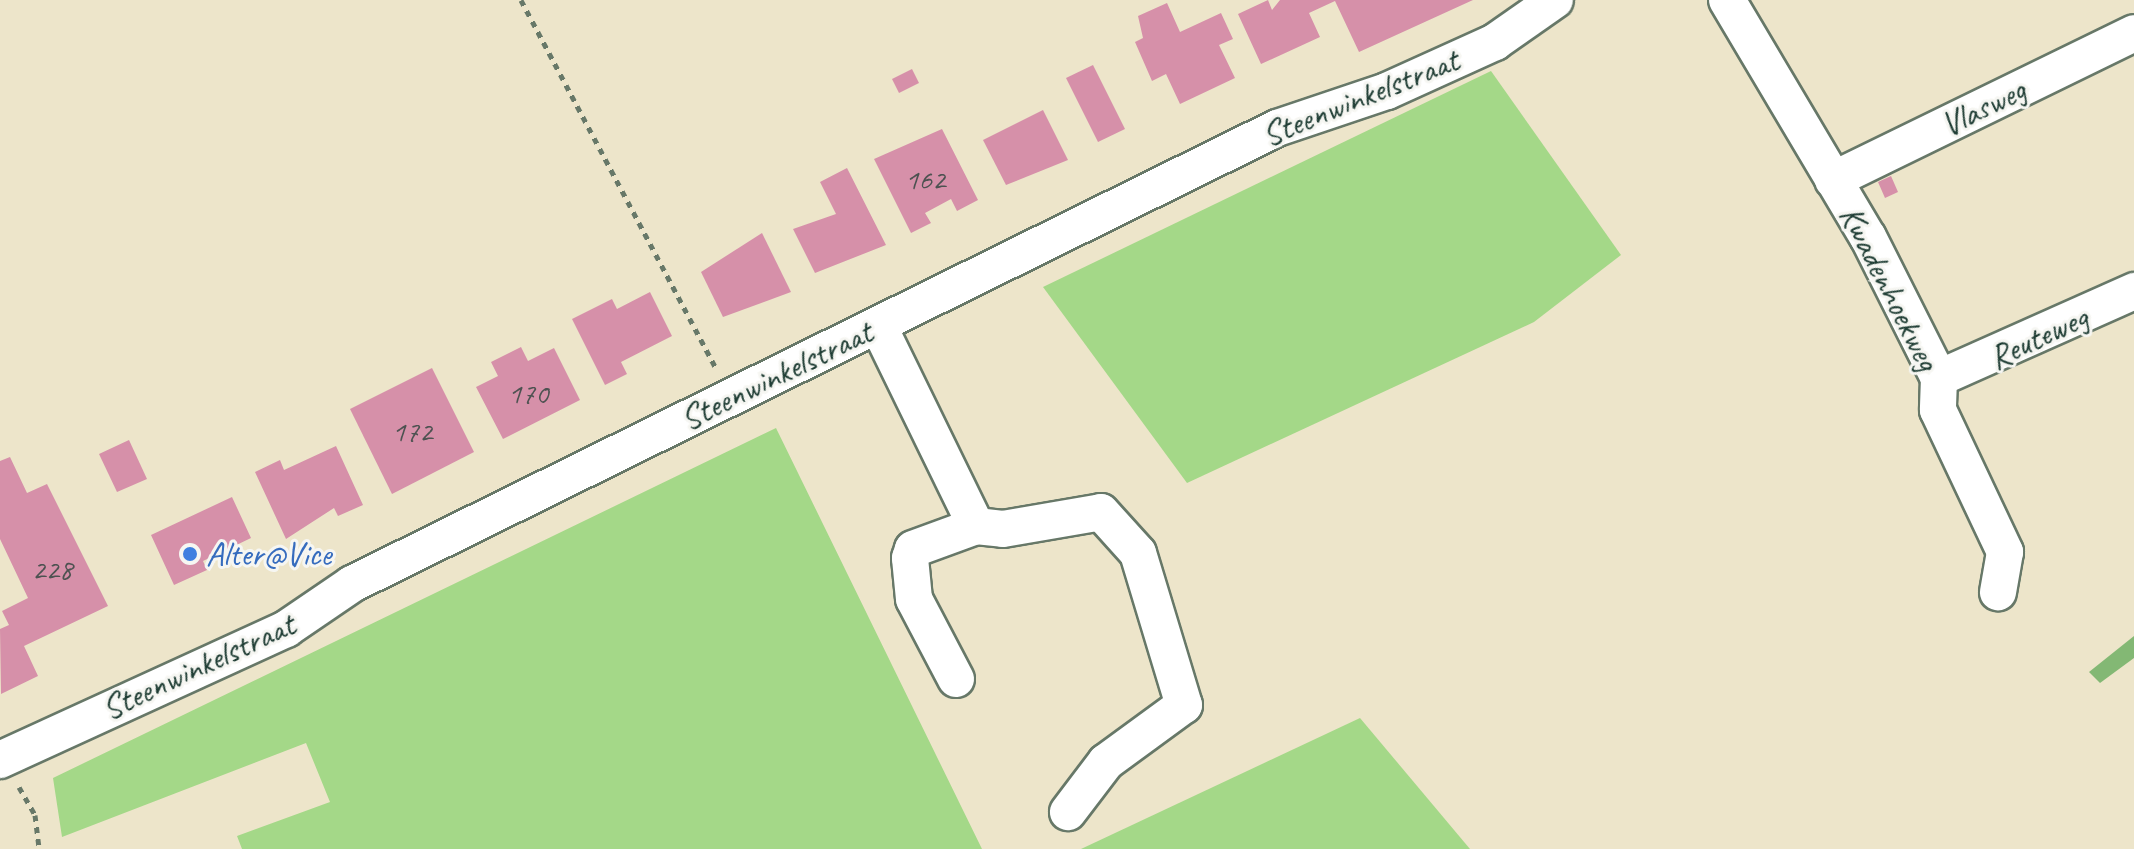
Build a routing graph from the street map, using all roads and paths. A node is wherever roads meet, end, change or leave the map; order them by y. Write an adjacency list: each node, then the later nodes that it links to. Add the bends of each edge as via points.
1 (521, 0): 9 (path)
2 (1727, 0): 5 (street, Kwadenhoekweg)
3 (1552, 1): 7 (street, Steenwinkelstraat, via 1495,42 1387,91 1277,128)
4 (2134, 33): 5 (street, Vlasweg)
5 (1833, 180): 8 (street, Kwadenhoekweg)
6 (2134, 291): 8 (street, Reuteweg)
7 (878, 325): 9 (street, Steenwinkelstraat); 10 (street)
8 (1939, 378): 11 (street, Kwadenhoekweg, via 1938,410 2005,552)
9 (731, 397): 13 (street, Steenwinkelstraat, via 352,584 286,629)
10 (976, 526): 12 (street, via 913,549 910,558 914,599); 14 (street, via 1003,529 1101,512 1117,523 1138,553 1182,689 1184,705 1106,762)
11 (1998, 592)
12 (956, 679)
13 (1, 758): 15 (path, via 35,815)
14 (1068, 812)
15 (39, 849)

